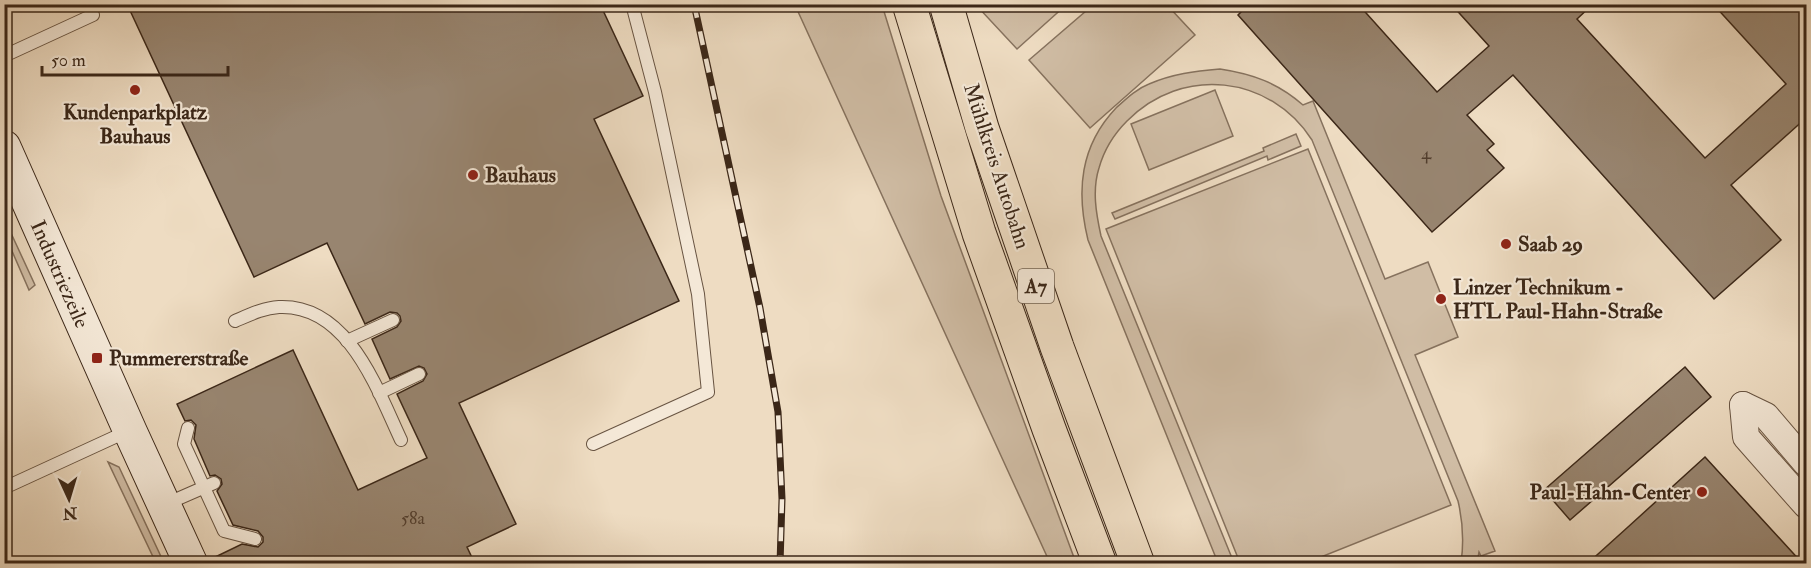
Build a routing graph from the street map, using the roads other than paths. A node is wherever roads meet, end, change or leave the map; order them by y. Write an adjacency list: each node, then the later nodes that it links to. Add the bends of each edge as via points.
1 (632, 4): 15 (lane, via 698,294 708,392)
2 (909, 4): 23 (highway, Mühlkreis Autobahn / A7, via 980,233)
3 (946, 4): 24 (highway, Mühlkreis Autobahn / A7, via 982,128 1057,347)
4 (93, 15): 5 (lane)
5 (4, 56)
6 (4, 147): 13 (main road, Industriezeile)
7 (393, 320): 9 (lane)
8 (235, 321): 9 (lane, via 278,307 301,309 323,319)
9 (347, 341): 11 (lane)
10 (419, 374): 11 (lane)
11 (379, 393): 14 (lane)
12 (188, 428): 17 (lane, via 184,444)
13 (130, 431): 18 (lane); 19 (main road, Industriezeile)
14 (401, 440)
15 (593, 444)
16 (1806, 463): 20 (street, via 1766,416 1743,405 1746,437)
17 (209, 485): 19 (lane); 21 (lane, via 224,531)
18 (4, 488)
19 (164, 505): 22 (main road, Industriezeile)
20 (1806, 505)
21 (255, 539)
22 (191, 564)
23 (1100, 564)
24 (1138, 564)

